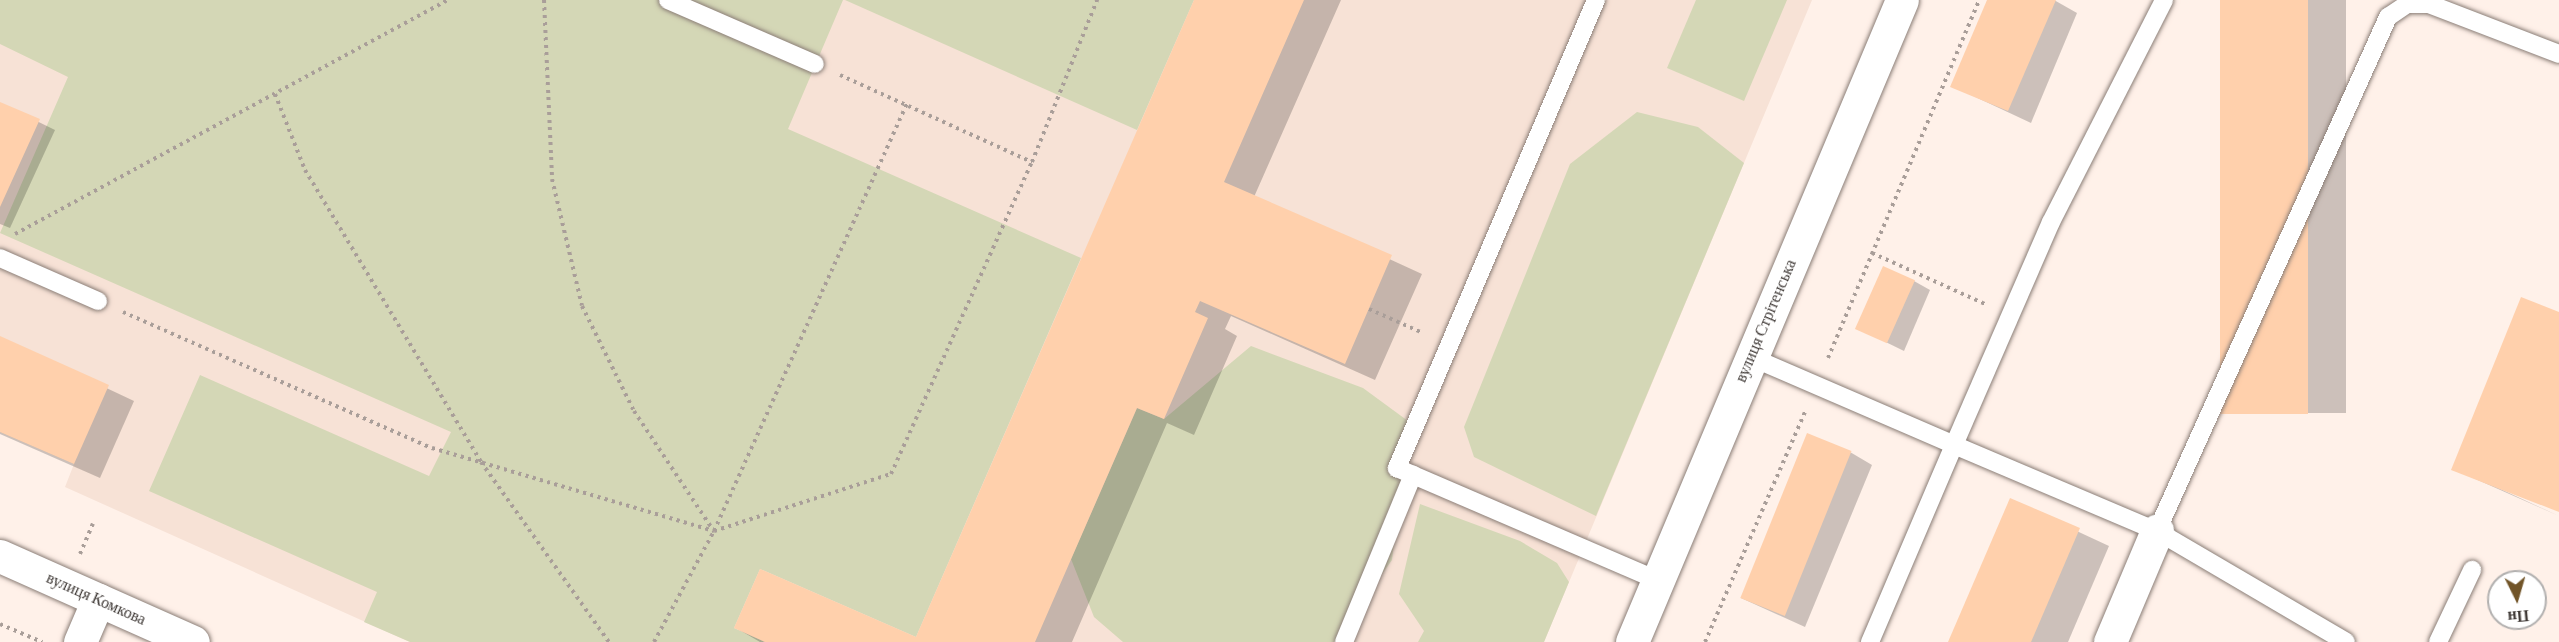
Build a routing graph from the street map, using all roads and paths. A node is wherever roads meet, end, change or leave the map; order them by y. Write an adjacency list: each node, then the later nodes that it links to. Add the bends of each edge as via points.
1 (447, 0): 11 (path)
2 (544, 0): 26 (path, via 552,179 582,306 634,411)
3 (668, 0): 10 (lane)
4 (1097, 0): 13 (path)
5 (1596, 0): 20 (lane)
6 (1902, 0): 21 (main road, вулиця Стрітенська)
7 (1979, 0): 15 (path)
8 (2164, 0): 19 (lane, via 2051,222)
9 (2559, 54): 27 (lane, via 2429,4 2407,4 2388,17)
10 (815, 64): 12 (path)
11 (275, 94): 14 (path); 24 (path, via 305,170)
12 (907, 104): 13 (path); 26 (path)
13 (1032, 162): 26 (path, via 891,474)
14 (10, 237)
15 (1872, 253): 19 (path); 22 (path)
16 (0, 258): 17 (lane)
17 (98, 301): 24 (path, via 432,448)
18 (1369, 309): 20 (path)
19 (2010, 316): 23 (lane)
20 (1449, 345): 25 (lane, via 1397,468)
21 (1751, 357): 22 (lane); 30 (main road, вулиця Стрітенська)
22 (1816, 385): 23 (lane); 40 (path)
23 (1954, 445): 27 (lane); 41 (lane)
24 (481, 462): 26 (path); 36 (path)
25 (1413, 475): 30 (lane); 38 (lane)
26 (714, 531): 37 (path)
27 (2157, 531): 42 (main road); 43 (lane)
28 (0, 556): 31 (main road, вулиця Комкова)
29 (2472, 570): 44 (lane)
30 (1657, 580): 39 (main road, вулиця Стрітенська)
31 (98, 600): 34 (main road); 35 (main road, вулиця Комкова)
32 (0, 624): 33 (path)
33 (42, 642)
34 (80, 642)
35 (193, 642)
36 (609, 642)
37 (654, 642)
38 (1344, 642)
39 (1632, 642)
40 (1705, 642)
41 (1870, 642)
42 (2110, 642)
43 (2346, 642)
44 (2438, 642)

